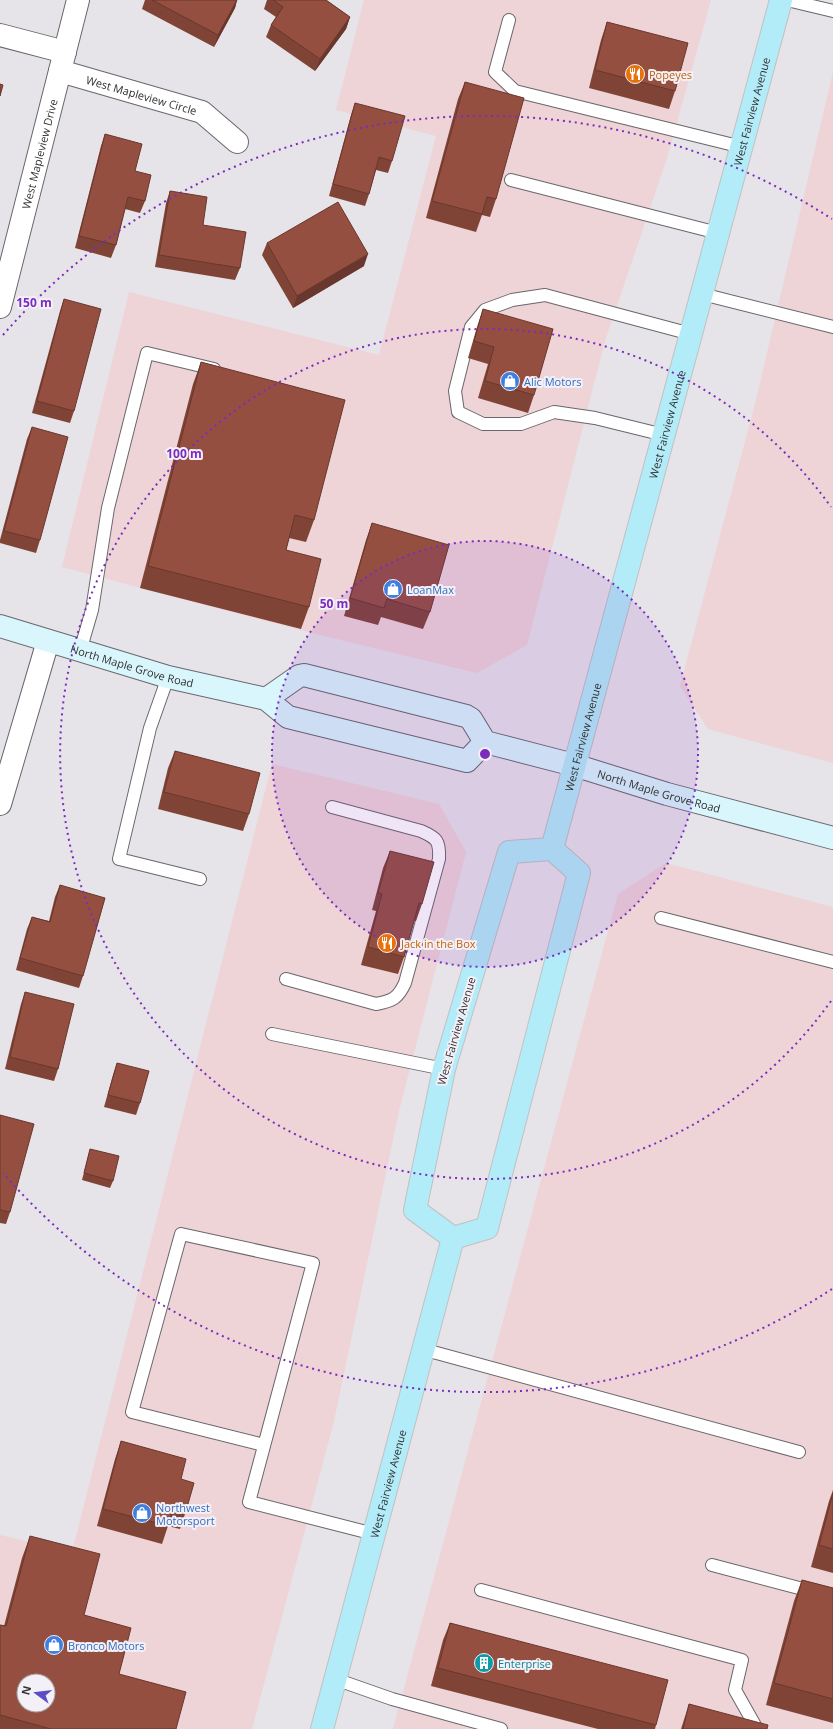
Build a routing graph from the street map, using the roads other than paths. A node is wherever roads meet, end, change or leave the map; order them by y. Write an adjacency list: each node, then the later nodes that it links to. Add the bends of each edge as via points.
1 (78, 0): 7 (street, West Mapleview Drive)
2 (781, 0): 9 (main road, West Fairview Avenue)
3 (787, 0): 4 (lane)
4 (833, 11)
5 (509, 20): 9 (lane, via 495,72 515,91)
6 (0, 35): 7 (street, West Mapleview Circle)
7 (62, 61): 8 (street, West Mapleview Circle, via 202,112); 13 (street, West Mapleview Drive)
8 (237, 142)
9 (742, 147): 11 (main road, West Fairview Avenue)
10 (511, 180): 11 (lane)
11 (718, 234): 12 (main road, West Fairview Avenue)
12 (702, 294): 14 (lane); 15 (main road, West Fairview Avenue)
13 (0, 307)
14 (833, 327)
15 (692, 334): 17 (main road, West Fairview Avenue); 17 (lane, via 545,295 512,300 485,310 471,327 455,391 458,412 483,424 521,424 554,412 595,418)
16 (222, 371): 20 (lane, via 147,353 108,508 92,610)
17 (664, 435): 24 (main road, West Fairview Avenue)
18 (0, 626): 19 (main road, North Maple Grove Road)
19 (48, 641): 20 (main road, North Maple Grove Road); 25 (street)
20 (80, 651): 21 (main road, North Maple Grove Road)
21 (168, 677): 22 (main road, North Maple Grove Road); 29 (lane, via 150,728 119,859)
22 (266, 699): 23 (main road, North Maple Grove Road, via 288,717 467,761); 23 (main road, via 304,675 466,716 471,719)
23 (485, 742): 24 (main road, North Maple Grove Road)
24 (574, 765): 27 (main road, North Maple Grove Road, via 667,794); 28 (main road, West Fairview Avenue)
25 (0, 804)
26 (332, 807): 32 (lane, via 432,836 439,846 439,859 405,983 399,995 376,1004)
27 (833, 838)
28 (552, 849): 34 (main road, West Fairview Avenue, via 509,852); 35 (main road, via 579,873 487,1228)
29 (200, 879)
30 (661, 918): 31 (lane)
31 (833, 962)
32 (286, 980)
33 (272, 1034): 34 (lane)
34 (444, 1069): 35 (main road, West Fairview Avenue, via 415,1210)
35 (453, 1238): 36 (main road, West Fairview Avenue)
36 (422, 1349): 38 (lane); 39 (main road, West Fairview Avenue)
37 (264, 1445): 37 (lane, via 313,1263 181,1234 132,1412); 39 (lane, via 249,1502)
38 (799, 1452)
39 (374, 1534): 43 (main road, West Fairview Avenue)
40 (712, 1565): 42 (lane)
41 (481, 1590): 46 (lane, via 742,1660 735,1690)
42 (833, 1597)
43 (335, 1679): 44 (main road, West Fairview Avenue); 45 (lane, via 392,1699)
44 (322, 1729)
45 (501, 1729)
46 (758, 1729)

